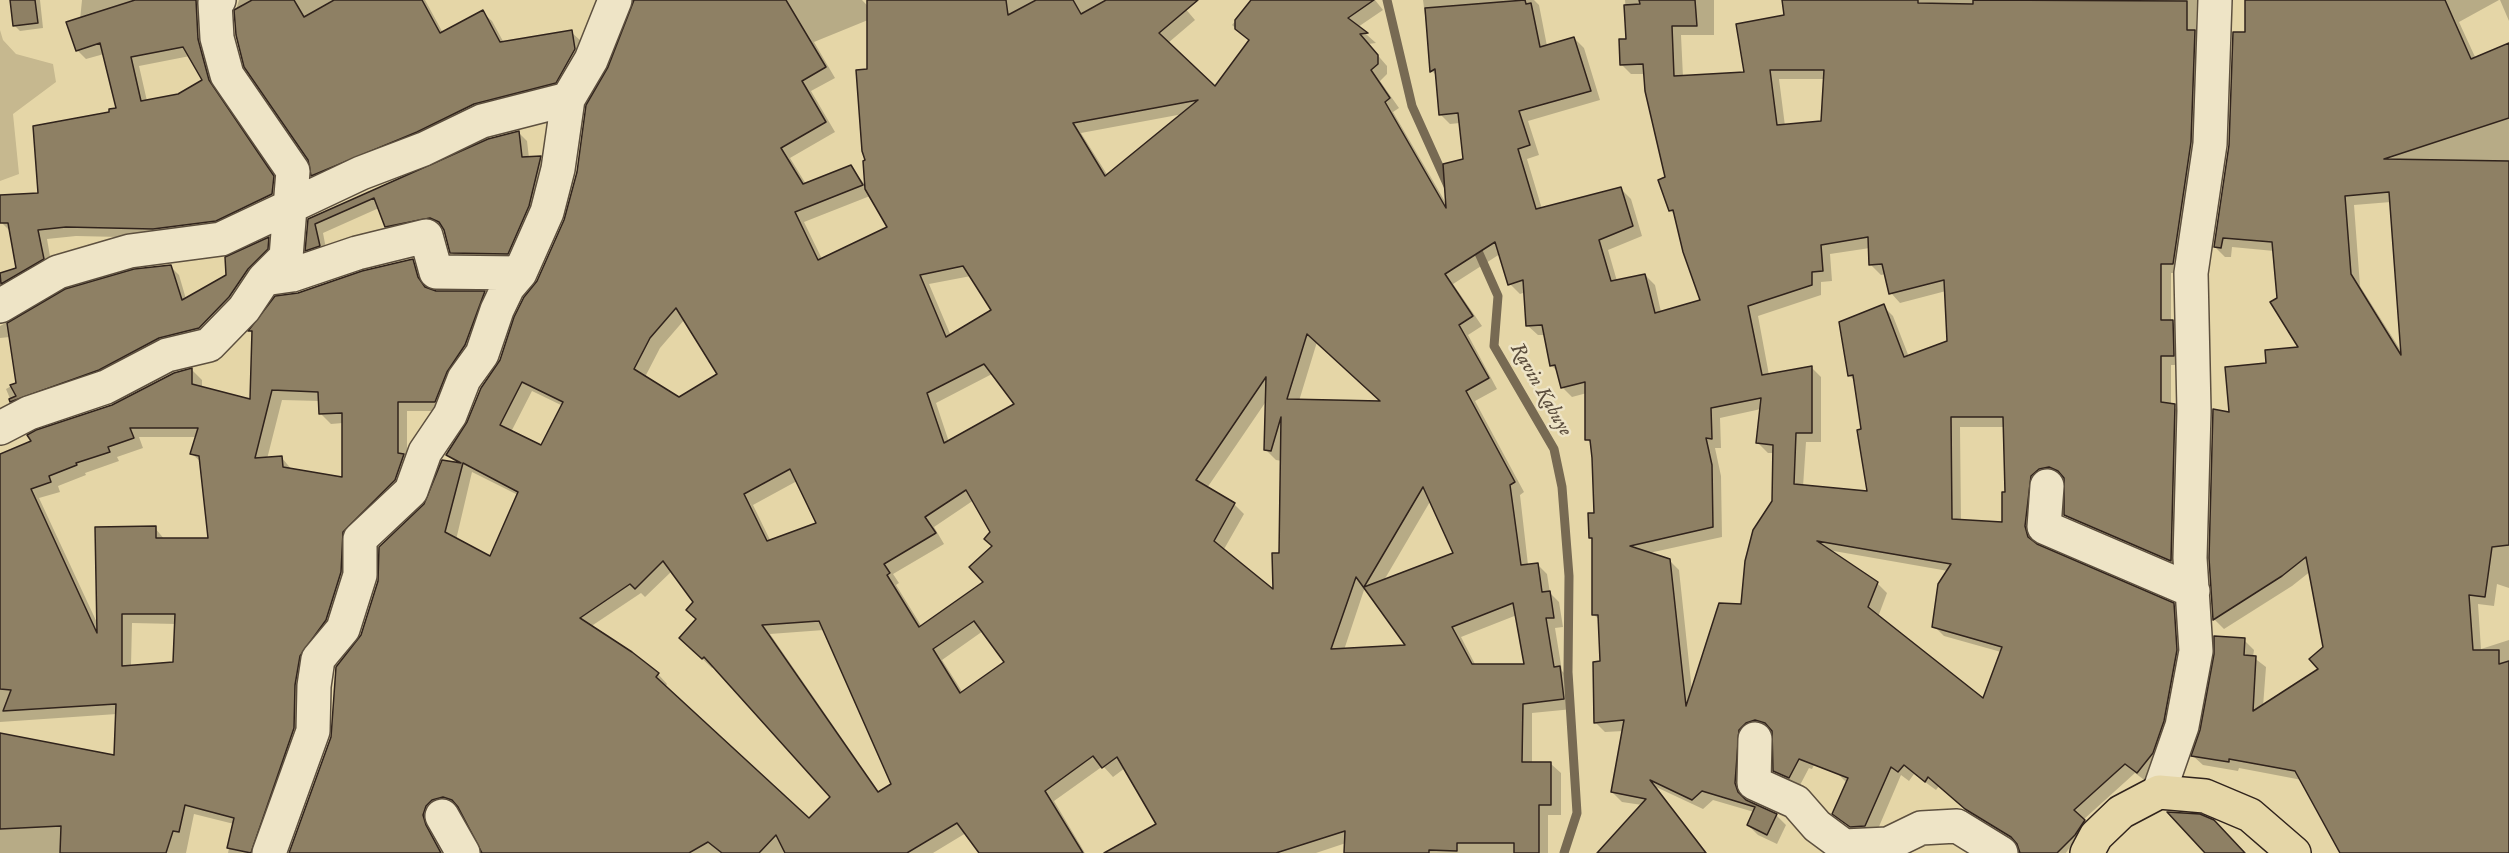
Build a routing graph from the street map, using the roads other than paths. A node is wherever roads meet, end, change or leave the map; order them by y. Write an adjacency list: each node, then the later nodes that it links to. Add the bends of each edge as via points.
1 (219, 0): 5 (street, via 215,3 217,38 227,75 293,171)
2 (615, 0): 4 (street, via 591,60)
3 (2215, 0): 11 (street, via 2210,144 2191,273)
4 (568, 99): 5 (street, via 482,120); 6 (street, via 547,212)
5 (290, 208): 7 (street, via 285,256); 8 (street, via 221,239 130,251 58,272)
6 (520, 273): 7 (street, via 436,272 426,236); 16 (street, via 508,287 482,354 464,379 450,416 425,452 411,491 360,539 360,575 343,629 318,659 314,731)
7 (264, 279): 9 (street, via 244,309 209,345 167,356 106,387 29,412)
8 (0, 306)
9 (0, 428)
10 (2047, 486): 11 (street, via 2044,527)
11 (2193, 591): 13 (street, via 2196,651 2182,726)
12 (1755, 739): 15 (street, via 1754,783 1796,802 1817,826 1844,846 1888,844 1921,828)
13 (2159, 792): 19 (highway, via 2121,812 2096,836); 20 (highway, via 2205,796 2250,815)
14 (442, 816): 17 (street)
15 (1954, 840): 18 (street)
16 (269, 853)
17 (463, 853)
18 (2001, 853)
19 (2087, 853)
20 (2294, 853)

